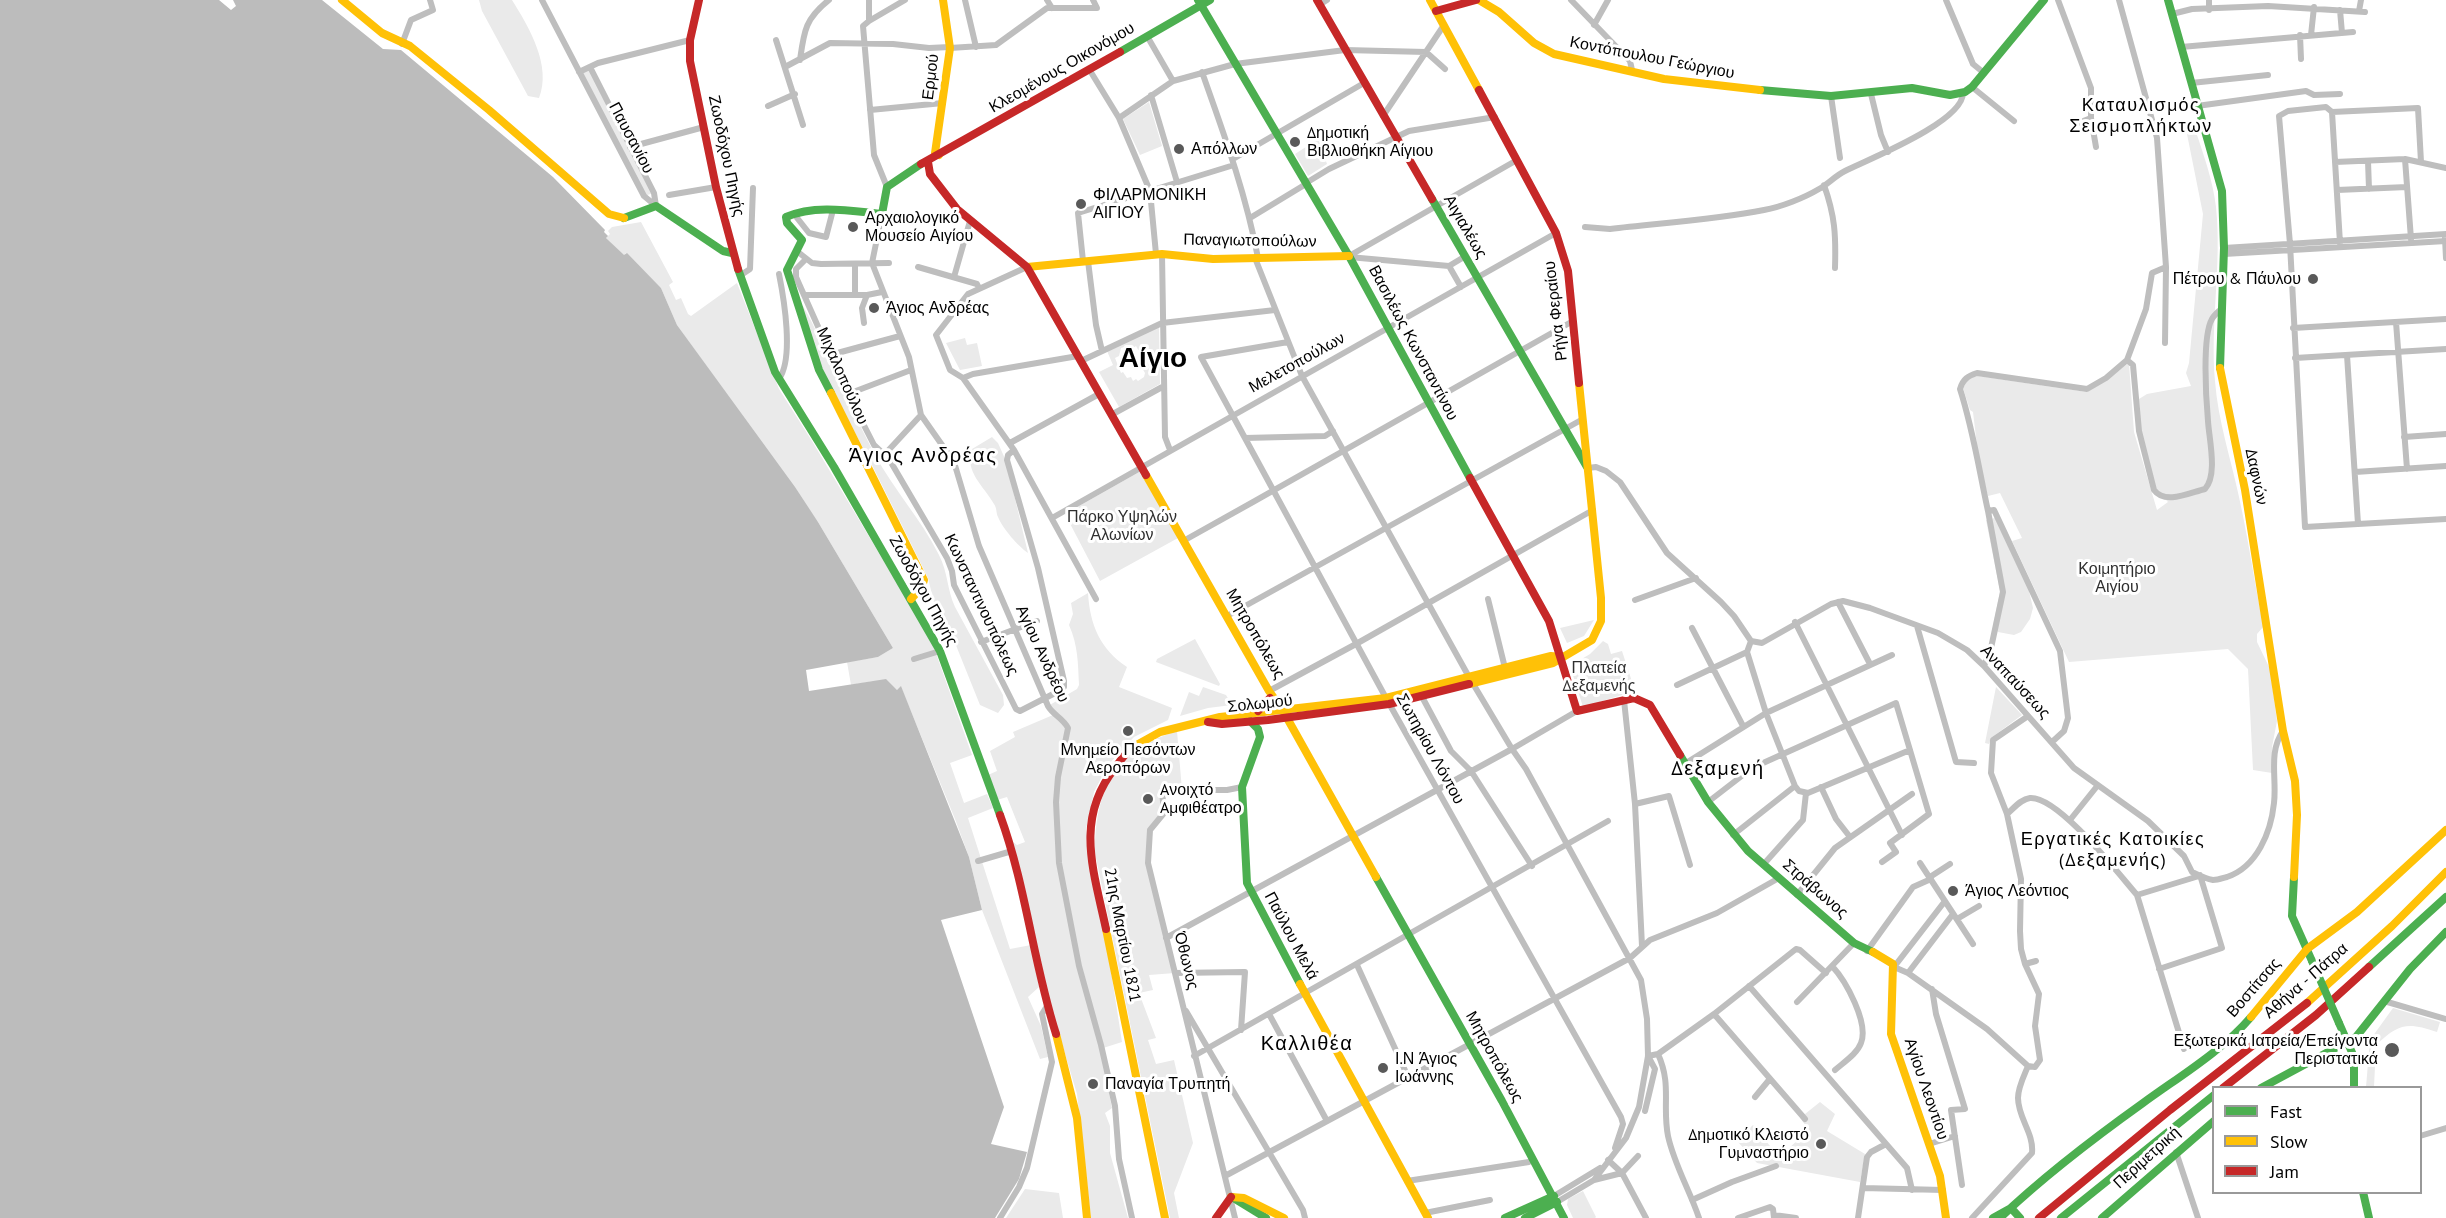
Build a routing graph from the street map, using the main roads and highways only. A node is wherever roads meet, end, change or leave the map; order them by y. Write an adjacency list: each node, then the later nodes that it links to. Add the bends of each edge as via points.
1 (342, 0): 15 (main road, Παυσανίου, via 382,33 410,46 609,214 625,218 656,207)
2 (699, 0): 15 (main road, Ζωοδόχου Πηγής, via 690,40 690,61)
3 (943, 0): 13 (main road, Ερμού, via 950,47 934,148)
4 (1210, 0): 10 (main road, Κλεομένους Οικονόμου)
5 (1430, 0): 12 (main road, Ρήγα Φεραίου)
6 (1478, 0): 7 (main road, Κοντόπουλου Γεώργιου, via 1550,52 1719,87 1831,96 1912,88 1942,95 1963,93); 11 (main road, Κοντόπουλου Γεώργιου)
7 (2044, 0)
8 (2168, 0): 33 (main road, Δαφνών, via 2222,191 2221,383 2245,490 2283,731 2297,794 2292,914)
9 (1321, 2): 18 (main road, Αιγιαλέως, via 1345,50)
10 (1199, 3): 13 (main road, Κλεομένους Οικονόμου); 16 (main road, Βασιλέως Κωνσταντίνου)
11 (1450, 3): 12 (main road, Κοντόπουλου Γεώργιου)
12 (1436, 10): 18 (main road, Ρήγα Φεραίου, via 1556,233 1568,271)
13 (939, 155): 14 (main road, Κλεομένους Οικονόμου)
14 (928, 162): 17 (main road, Μητροπόλεως, via 930,174 957,209); 19 (main road, Μιχαλοπούλου, via 887,187 882,214 833,210 794,214 786,220 801,238 788,276 819,370 924,580)
15 (732, 253): 19 (main road, Ζωοδόχου Πηγής, via 779,379)
16 (1349, 256): 17 (main road, Παναγιωτοπούλων, via 1212,259 1159,254); 21 (main road, Βασιλέως Κωνσταντίνου, via 1549,621)
17 (1027, 267): 23 (main road, Μητροπόλεως)
18 (1588, 468): 20 (main road, Ρήγα Φεραίου)
19 (912, 599): 47 (main road, Ζωοδόχου Πηγής, via 940,651 1012,851 1077,1118)
20 (1602, 615): 21 (main road, Σολωμού, via 1592,640)
21 (1560, 657): 22 (main road, Σολωμού, via 1504,668); 22 (main road, Σολωμού, via 1553,663); 24 (main road, Βασιλέως Κωνσταντίνου, via 1577,711)
22 (1471, 680): 26 (main road, Σολωμού, via 1388,701)
23 (1269, 694): 25 (main road); 26 (main road, Μητροπόλεως)
24 (1624, 700): 34 (main road, Στράβωνος, via 1639,698 1650,705 1708,802 1763,865 1854,943 1889,960)
25 (1258, 711): 26 (main road, Σολωμού); 28 (main road, Σολωμού)
26 (1281, 713): 27 (main road, Σολωμού); 36 (main road, Μητροπόλεως)
27 (1250, 721): 28 (main road, Σολωμού); 46 (main road, Παύλου Μελά, via 1260,737 1242,787 1250,892)
28 (1208, 722): 48 (main road, 21ης Μαρτίου 1821, via 1160,732 1130,749 1102,786 1089,830 1094,872)
29 (2446, 830): 33 (main road, Βοστίτσας, via 2349,919)
30 (2446, 872): 58 (main road, Αθήνα - Πάτρα, via 2306,1004)
31 (2446, 897): 37 (main road, Αθήνα - Πάτρα, via 2316,1015)
32 (2446, 932): 35 (main road, via 2410,969 2364,1029)
33 (2307, 949): 35 (main road, Δαφνών, bridge); 45 (main road, Βοστίτσας, via 2247,1021 2208,1056 2123,1117)
34 (1894, 968): 54 (main road, Αγίου Λεοντίου, via 1891,1034 1943,1190)
35 (2348, 1042): 38 (main road); 39 (main road, Δαφνών, via 2355,1062)
36 (1468, 1046): 44 (main road, Μητροπόλεως); 44 (main road, Μητροπόλεως)
37 (2226, 1086)
38 (2265, 1086)
39 (2354, 1086)
40 (2212, 1097): 59 (main road)
41 (2212, 1122): 60 (main road, Περιμετρική)
42 (2363, 1194): 61 (main road)
43 (1231, 1197): 49 (main road); 50 (main road); 51 (main road, via 1244,1198)
44 (1556, 1205): 52 (main road); 53 (main road)
45 (2011, 1208): 55 (main road); 56 (main road, Βοστίτσας); 57 (main road)
46 (1426, 1215)
47 (1087, 1218)
48 (1165, 1218)
49 (1216, 1218)
50 (1266, 1218)
51 (1284, 1218)
52 (1505, 1218)
53 (1525, 1218)
54 (1946, 1218)
55 (1993, 1218)
56 (2000, 1218)
57 (2020, 1218)
58 (2039, 1218)
59 (2061, 1218)
60 (2102, 1218)
61 (2369, 1218)

